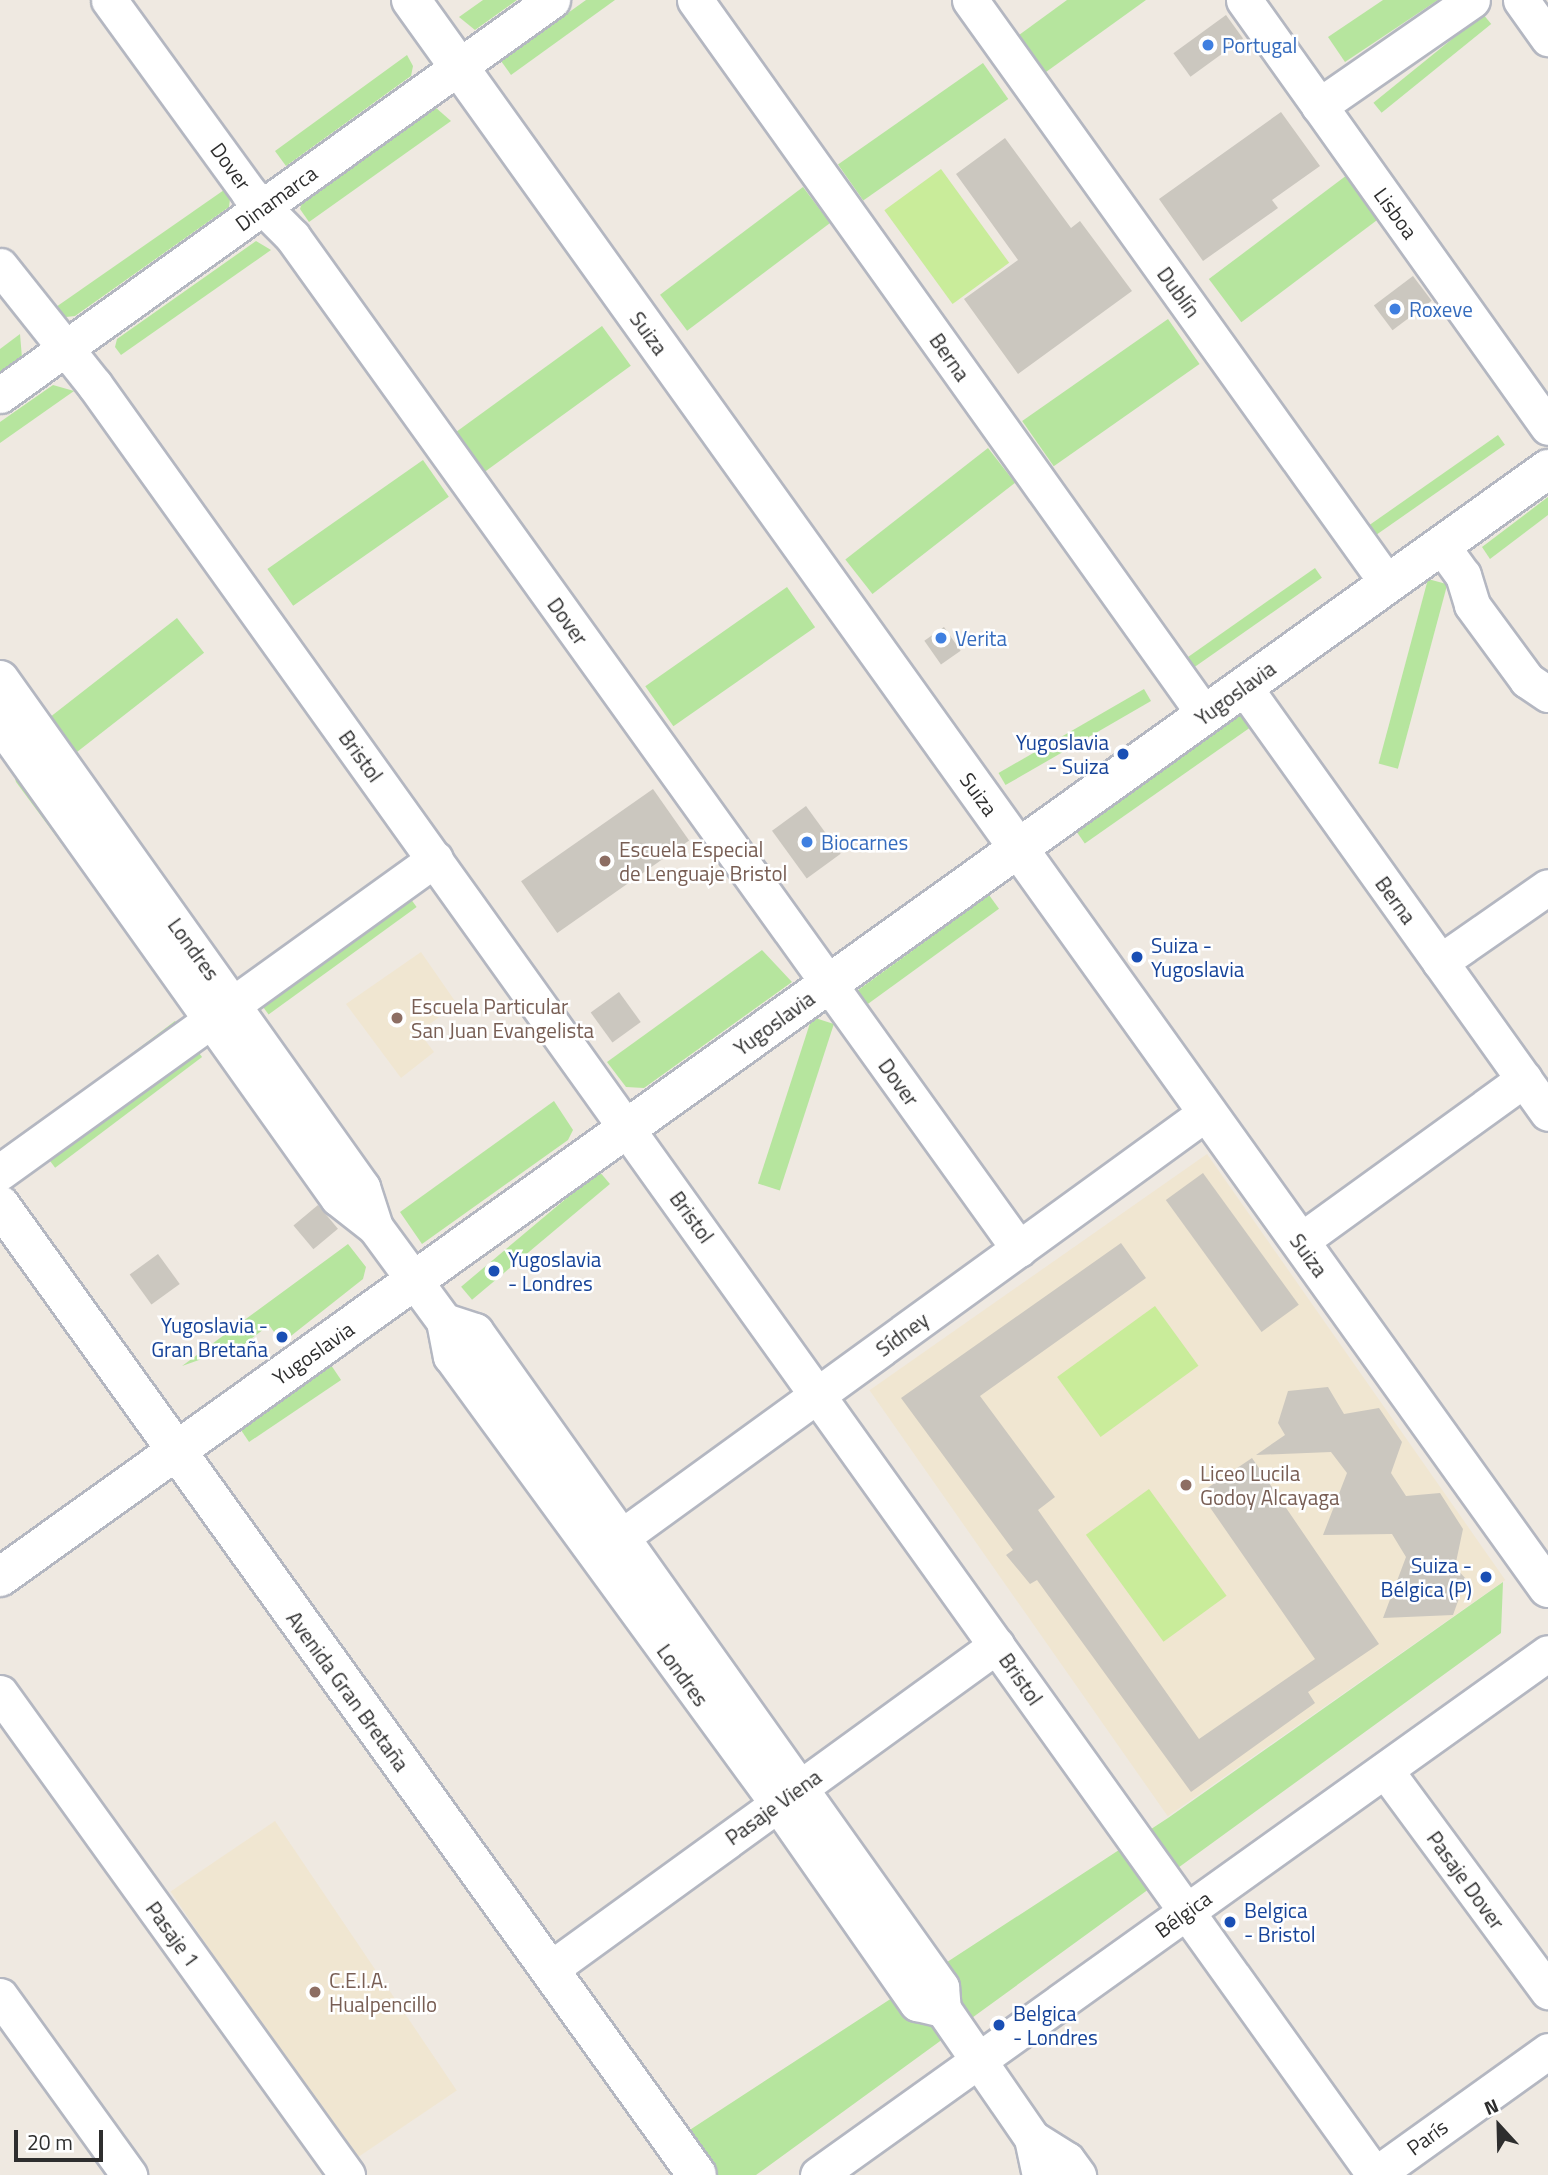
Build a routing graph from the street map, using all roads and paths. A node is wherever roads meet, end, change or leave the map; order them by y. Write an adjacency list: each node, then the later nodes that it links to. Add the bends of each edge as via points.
1 (109, 0): 12 (street, Dover)
2 (411, 0): 10 (street, Suiza)
3 (552, 0): 10 (street, Dinamarca)
4 (695, 0): 24 (street, Berna)
5 (970, 0): 19 (street, Dublín)
6 (1244, 0): 11 (street, Lisboa)
7 (1472, 0): 11 (street)
8 (1521, 0): 9 (street)
9 (1548, 38)
10 (459, 66): 12 (street, Dinamarca); 26 (street, Suiza)
11 (1320, 107): 16 (street, Lisboa)
12 (263, 207): 14 (street, Dinamarca); 30 (street, Dover, via 292,236)
13 (0, 266): 14 (street, Bristol)
14 (64, 349): 15 (street, Dinamarca); 27 (street, Bristol)
15 (0, 395)
16 (1548, 427)
17 (1548, 469): 18 (street, Yugoslavia)
18 (1452, 560): 19 (street, Yugoslavia); 21 (street, via 1486,593); 23 (street, via 1472,605 1527,680)
19 (1388, 584): 22 (street, Yugoslavia)
20 (0, 678): 31 (street, Londres)
21 (1548, 680)
22 (1244, 687): 24 (street, Yugoslavia); 29 (street, Berna)
23 (1548, 694)
24 (1205, 715): 26 (street, Yugoslavia)
25 (0, 723): 31 (street, Londres)
26 (1018, 849): 30 (street, Yugoslavia); 33 (street, Suiza)
27 (435, 859): 31 (street); 35 (street, Bristol)
28 (1548, 887): 29 (street)
29 (1440, 961): 32 (street, Berna)
30 (829, 984): 35 (street, Yugoslavia); 39 (street, Dover)
31 (222, 1013): 36 (street); 40 (street, Londres, via 338,1198 375,1227)
32 (1524, 1080): 34 (street, Berna); 38 (street)
33 (1207, 1112): 38 (street, Suiza); 39 (street, Sídney)
34 (1548, 1113)
35 (628, 1128): 40 (street, Yugoslavia); 41 (street, Bristol)
36 (0, 1171)
37 (0, 1206): 42 (street, Avenida Gran Bretaña)
38 (1300, 1242): 45 (street, Suiza)
39 (1018, 1249): 41 (street, Sídney)
40 (414, 1280): 42 (street, Yugoslavia); 43 (street, Londres, via 444,1321 452,1356)
41 (818, 1394): 43 (street, Sídney); 46 (street, Bristol)
42 (176, 1450): 44 (street, Yugoslavia); 52 (street, Avenida Gran Bretaña)
43 (609, 1545): 50 (street, Londres)
44 (0, 1577)
45 (1548, 1588)
46 (997, 1644): 50 (street, Pasaje Viena); 51 (street, Bristol)
47 (1548, 1653): 49 (street, Bélgica)
48 (0, 1693): 59 (street, Pasaje 1)
49 (1385, 1770): 51 (street, Bélgica); 53 (street, Pasaje Dover)
50 (789, 1796): 52 (street, Pasaje Viena); 56 (street, Londres, via 917,2003 943,2009)
51 (1187, 1912): 56 (street, Bélgica); 64 (street, Bristol)
52 (549, 1970): 60 (street, Avenida Gran Bretaña)
53 (1548, 1991)
54 (0, 1996): 58 (street)
55 (1548, 2051): 64 (street, París)
56 (979, 2060): 57 (street, Londres); 61 (street, Bélgica)
57 (1032, 2138): 62 (street, Londres); 63 (street, Londres, via 1067,2160)
58 (129, 2175)
59 (346, 2175)
60 (697, 2175)
61 (818, 2175)
62 (1040, 2175)
63 (1078, 2175)
64 (1375, 2175)

